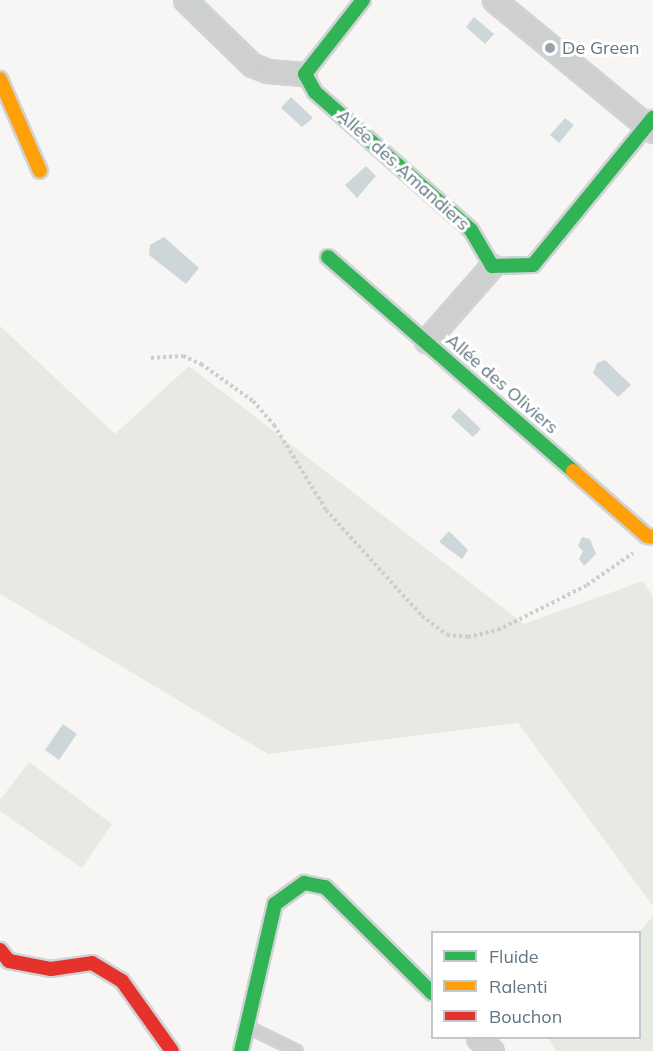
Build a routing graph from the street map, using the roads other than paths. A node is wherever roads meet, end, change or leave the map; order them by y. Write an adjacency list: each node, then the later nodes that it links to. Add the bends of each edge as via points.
1 (185, 0): 4 (street, via 252,65 268,72)
2 (363, 0): 4 (street)
3 (494, 0): 6 (street)
4 (304, 74): 9 (street, Allée des Amandiers, via 315,92 471,230)
5 (0, 78): 7 (street)
6 (651, 126): 9 (street, via 533,265)
7 (40, 171)
8 (328, 257): 10 (street, Allée des Oliviers)
9 (492, 266): 10 (street)
10 (426, 341): 11 (street, Allée des Oliviers)
11 (650, 536)
12 (0, 950): 16 (street, via 9,962 51,969 92,963 122,981)
13 (431, 992): 14 (street, via 325,887 304,883 275,904)
14 (247, 1027): 17 (street); 18 (lane)
15 (479, 1039): 19 (street)
16 (172, 1051)
17 (241, 1051)
18 (297, 1051)
19 (492, 1051)

